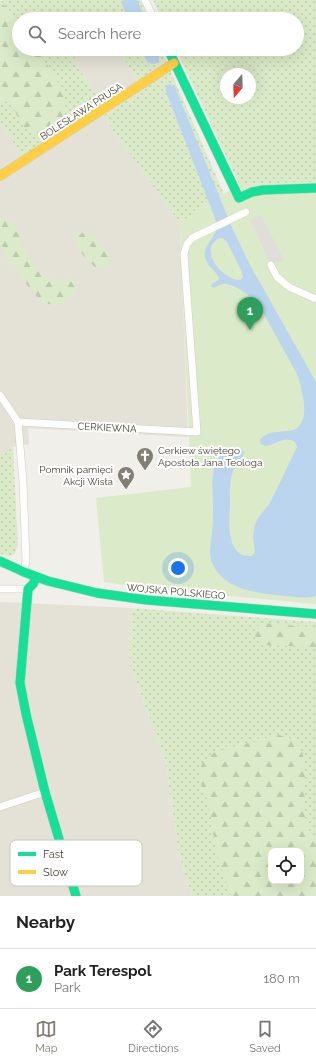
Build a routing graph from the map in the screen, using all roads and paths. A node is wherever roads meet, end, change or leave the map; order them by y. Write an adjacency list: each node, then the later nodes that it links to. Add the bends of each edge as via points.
1 (145, 0): 2 (street)
2 (151, 12)
3 (171, 56): 4 (street)
4 (174, 64): 5 (street, BOLESŁAWA PRUSA); 6 (street, via 239,198 263,190)
5 (0, 176)
6 (316, 188)
7 (246, 212): 11 (street, CERKIEWNA, via 192,238 184,254 197,432)
8 (271, 265): 9 (street, via 277,277 289,287)
9 (316, 298)
10 (0, 395): 11 (street)
11 (18, 422): 13 (street, via 24,489)
12 (0, 561): 13 (street, WOJSKA POLSKIEGO)
13 (24, 572): 14 (street, WOJSKA POLSKIEGO)
14 (36, 578): 16 (street); 17 (street, WOJSKA POLSKIEGO, via 79,590 130,599)
15 (0, 589): 16 (street)
16 (28, 589): 18 (street, via 20,683)
17 (316, 614)
18 (46, 792): 19 (street); 20 (street)
19 (0, 807)
20 (60, 840)
21 (73, 886): 22 (street)
22 (76, 896)

